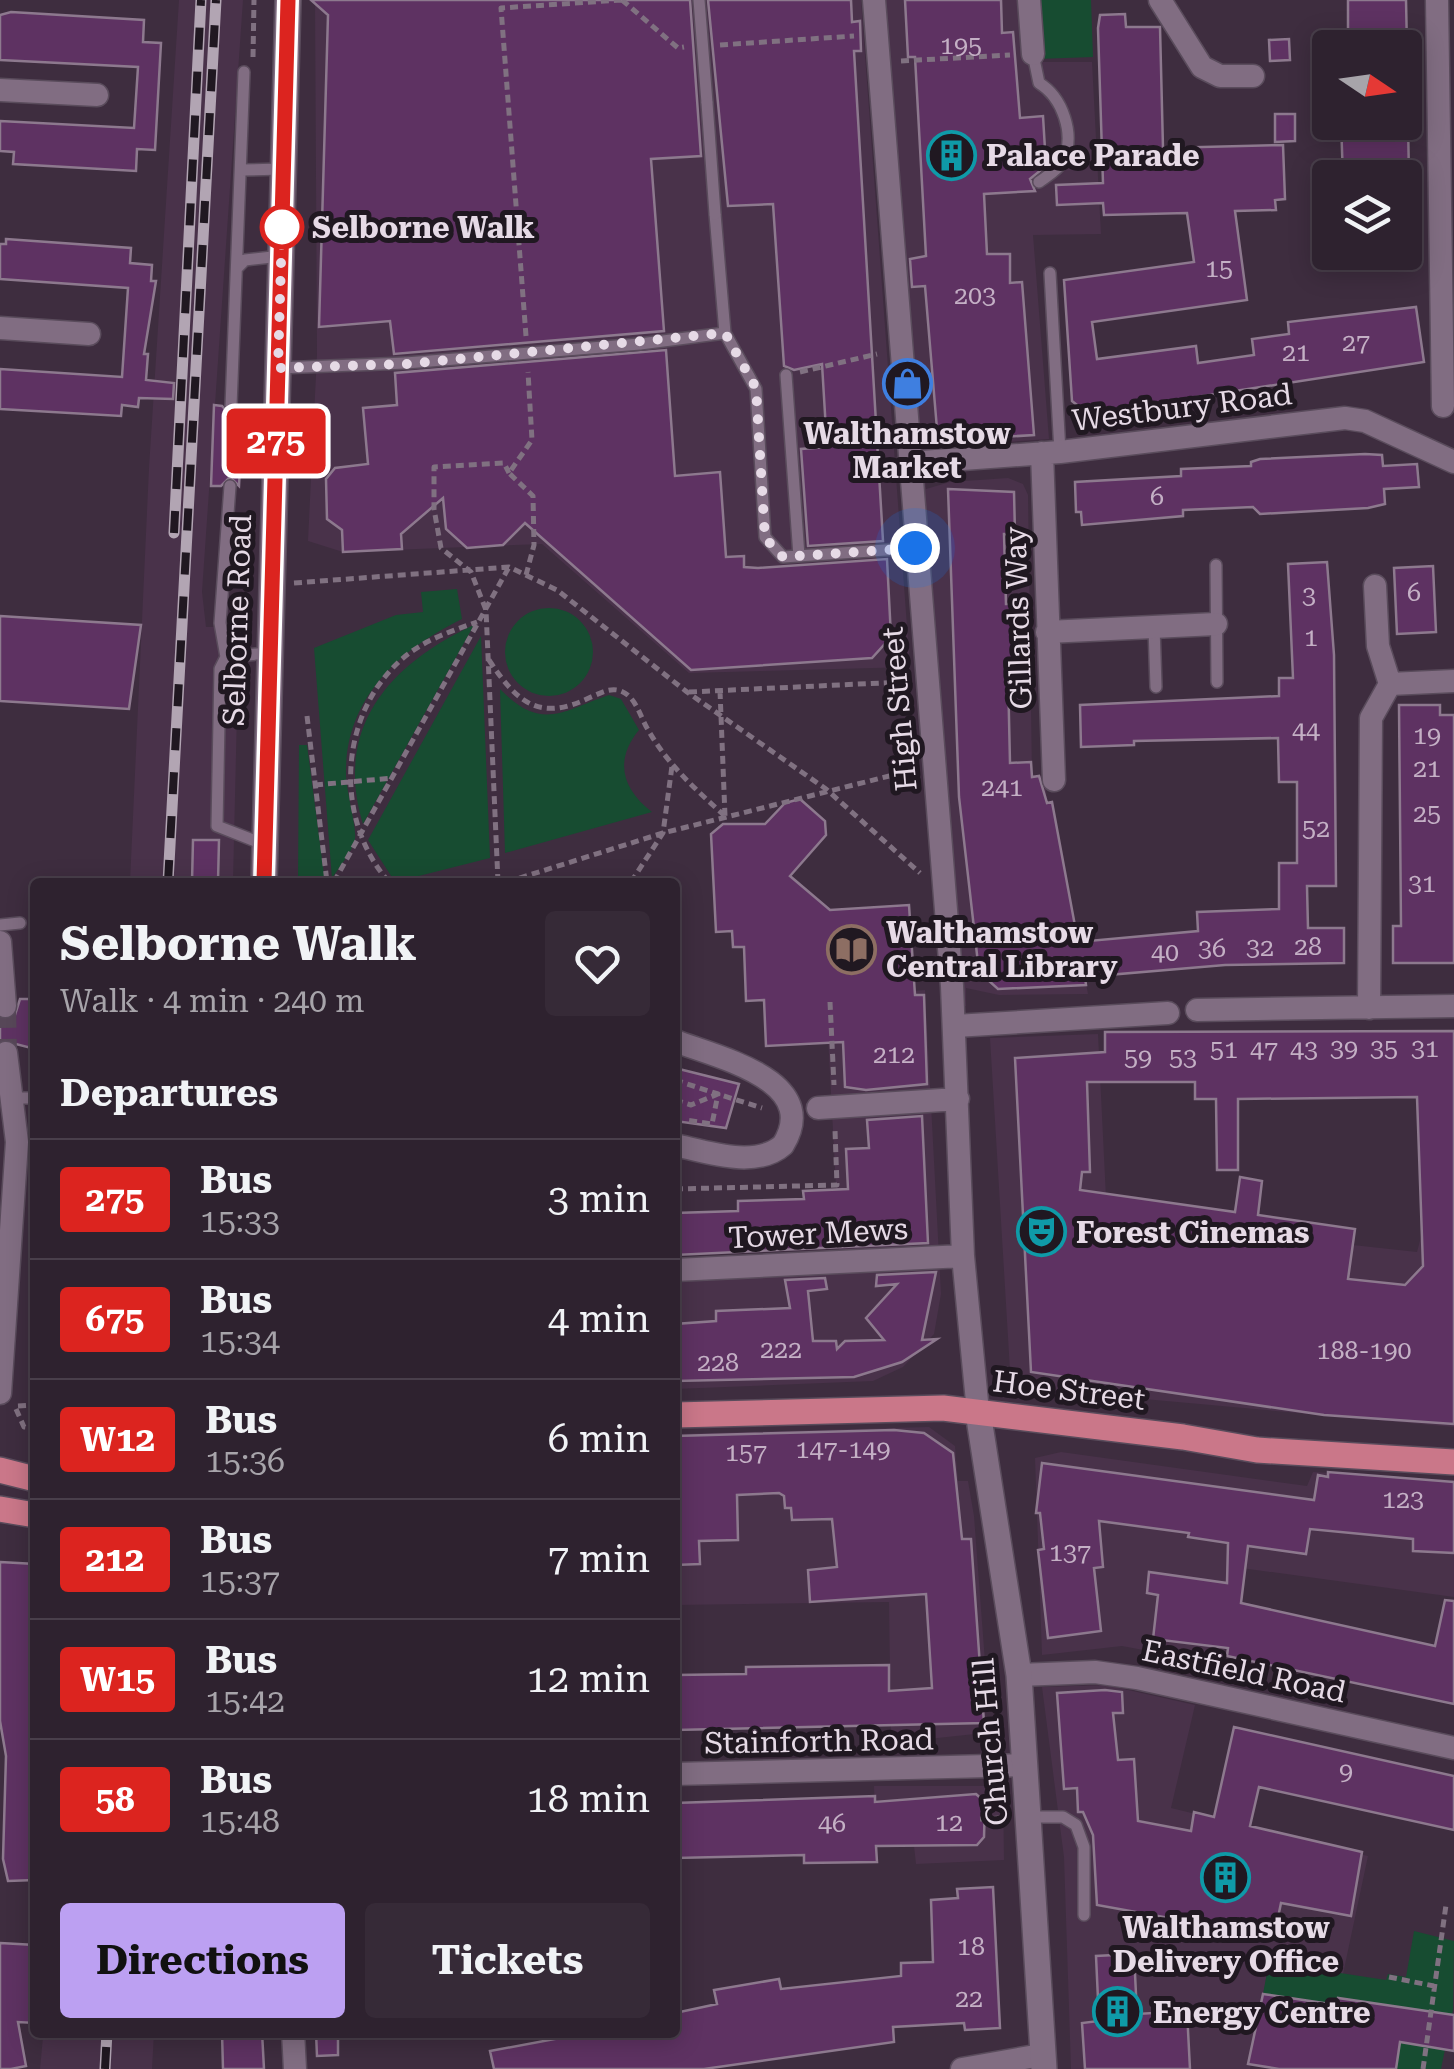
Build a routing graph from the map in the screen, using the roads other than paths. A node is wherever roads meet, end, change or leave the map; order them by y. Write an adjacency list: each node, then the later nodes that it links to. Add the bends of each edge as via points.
1 (288, 0): 13 (street, Selborne Road)
2 (874, 0): 28 (street, High Street)
3 (1029, 0): 7 (street)
4 (1160, 0): 9 (street, via 1202,67 1220,76)
5 (1437, 0): 12 (street)
6 (699, 4): 20 (lane, bridge)
7 (1033, 64): 15 (lane, via 1039,83 1058,96 1064,112 1062,164)
8 (244, 72): 14 (lane)
9 (1253, 76)
10 (0, 90): 11 (street)
11 (97, 95)
12 (1446, 140): 25 (street)
13 (283, 169): 14 (lane); 16 (street, Selborne Road)
14 (241, 170): 17 (lane)
15 (1039, 182)
16 (281, 256): 17 (lane, via 244,260); 22 (street, Selborne Road)
17 (238, 267): 24 (lane)
18 (1050, 272): 26 (lane)
19 (0, 328): 21 (street)
20 (725, 333): 22 (lane, bridge); 31 (lane, via 756,388 765,538 783,557)
21 (89, 334)
22 (278, 368): 37 (street, Selborne Road)
23 (786, 375): 31 (lane)
24 (231, 406)
25 (1443, 406)
26 (1051, 452): 27 (street, Westbury Road, via 1345,418); 28 (street, Westbury Road); 36 (street, Gillards Way)
27 (1454, 462)
28 (908, 463): 30 (street, High Street)
29 (230, 486): 38 (lane, via 220,623)
30 (915, 548): 31 (lane); 54 (street, High Street)
31 (799, 556)
32 (1216, 565): 34 (lane)
33 (1375, 586): 41 (street, via 1378,646)
34 (1216, 624): 35 (street); 40 (lane)
35 (1154, 626): 36 (street); 42 (lane)
36 (1047, 632): 43 (street, Gillards Way)
37 (268, 653): 38 (lane); 44 (street, Selborne Road)
38 (226, 657): 44 (lane, via 220,669 216,826)
39 (1454, 681): 41 (street)
40 (1217, 682)
41 (1390, 684): 51 (street, via 1371,718)
42 (1156, 687)
43 (1054, 780)
44 (263, 844): 45 (street, Selborne Road)
45 (264, 878)
46 (20, 924): 47 (lane)
47 (0, 925)
48 (0, 942): 49 (street)
49 (5, 1006)
50 (1454, 1006): 51 (street)
51 (1369, 1008): 52 (street)
52 (1197, 1010)
53 (1168, 1013): 54 (street)
54 (955, 1026): 58 (street, High Street)
55 (680, 1043): 61 (street, via 770,1079 784,1095 791,1127 784,1145 765,1155)
56 (6, 1053): 57 (street)
57 (24, 1098): 60 (street)
58 (958, 1099): 59 (street); 62 (street, High Street)
59 (826, 1108)
60 (26, 1143): 64 (street)
61 (680, 1147)
62 (963, 1256): 63 (street, Tower Mews); 65 (street, High Street)
63 (680, 1270)
64 (0, 1393)
65 (978, 1412): 66 (main road, Hoe Street, via 886,1407); 67 (main road, Hoe Street, via 1257,1450); 72 (street, Church Hill)
66 (680, 1415)
67 (1454, 1462)
68 (0, 1470): 69 (main road)
69 (30, 1477)
70 (0, 1509): 71 (main road)
71 (30, 1514)
72 (1019, 1675): 73 (street, Eastfield Road, via 1138,1678); 74 (street, Church Hill)
73 (1454, 1748)
74 (1025, 1764): 75 (street, Stainforth Road); 76 (street, Church Hill)
75 (680, 1774)
76 (1028, 1817): 77 (lane, via 1062,1817 1076,1825 1084,1847); 79 (street, Church Hill)
77 (1084, 1915)
78 (293, 2038): 80 (street)
79 (1042, 2062): 81 (street)
80 (295, 2069)
81 (962, 2069)

